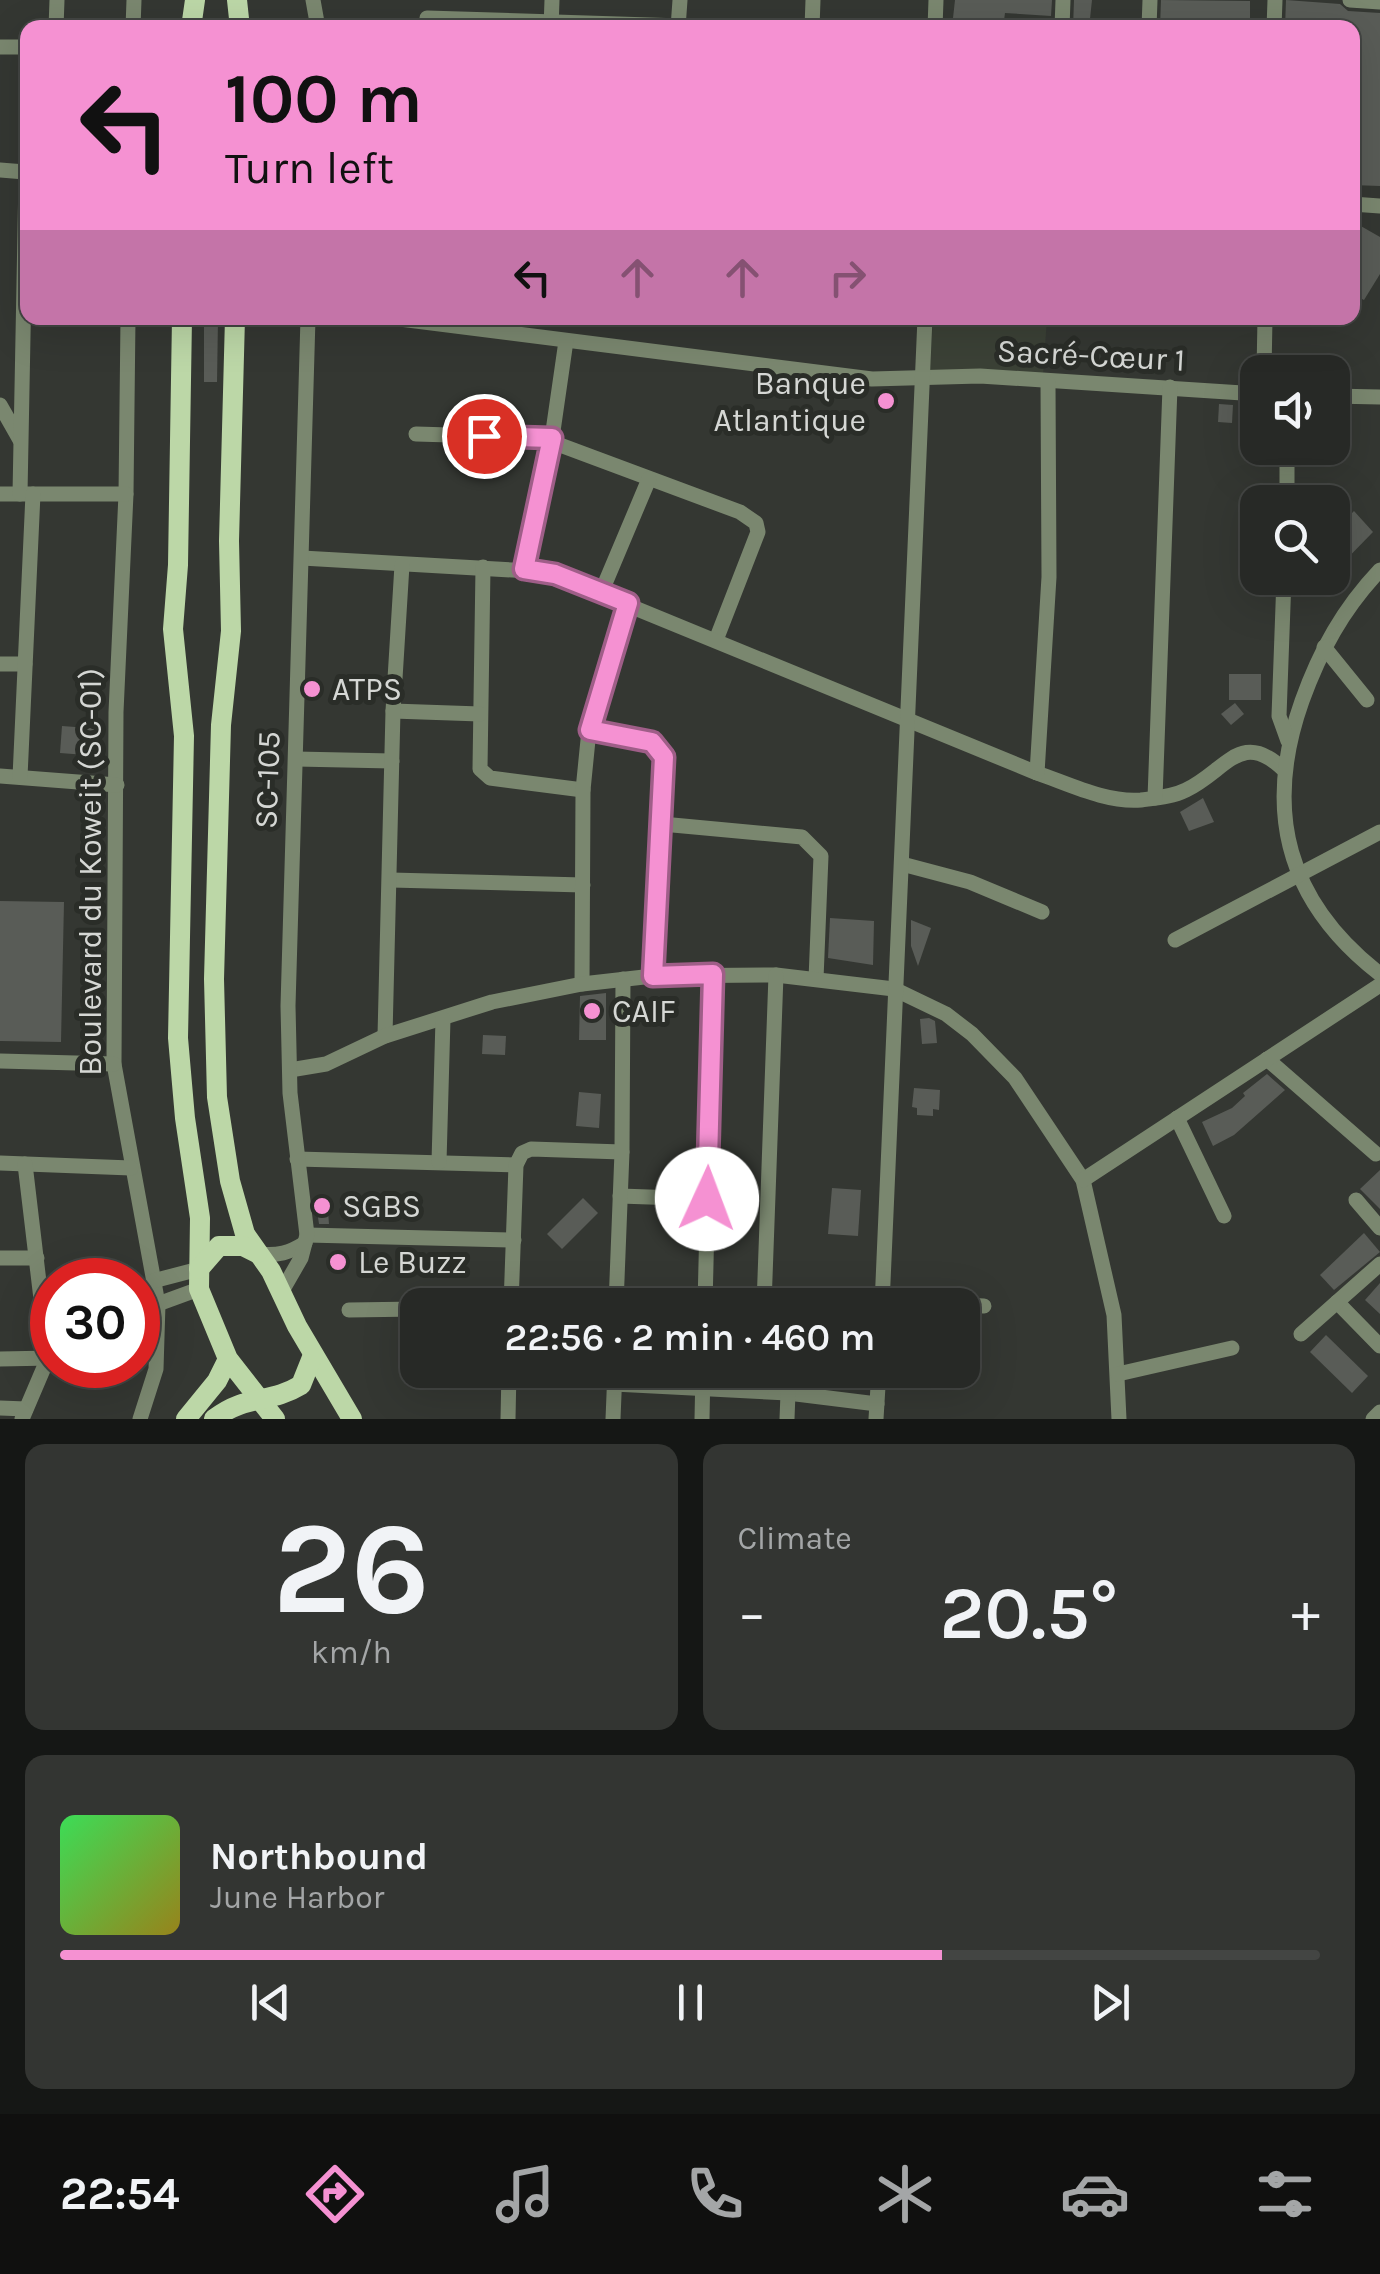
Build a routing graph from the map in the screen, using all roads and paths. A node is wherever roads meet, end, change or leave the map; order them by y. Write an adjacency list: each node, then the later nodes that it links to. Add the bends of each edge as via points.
1 (1350, 0): 2 (street)
2 (1380, 2)
3 (23, 325): 22 (street)
4 (128, 325): 26 (street, Boulevard du Koweit (SC-01))
5 (182, 325): 100 (main road, via 173,629 184,736 178,1038 200,1218)
6 (235, 325): 94 (main road, via 215,1064 230,1181 245,1234)
7 (308, 325): 27 (street, SC-105)
8 (445, 325): 11 (street, Sacré-Cœur 1)
9 (925, 325): 13 (street)
10 (1265, 325): 12 (street)
11 (566, 341): 13 (street, Sacré-Cœur 1, via 872,379); 21 (street)
12 (1264, 355)
13 (922, 379): 14 (street, Sacré-Cœur 1); 42 (street)
14 (1048, 383): 15 (street, Sacré-Cœur 1); 48 (street, via 1050,577)
15 (1170, 387): 16 (street, Sacré-Cœur 1); 53 (street)
16 (1240, 393)
17 (1350, 396): 18 (street)
18 (1380, 397)
19 (0, 405): 22 (street)
20 (416, 434): 21 (street)
21 (552, 440): 23 (street); 30 (street)
22 (21, 442): 25 (street)
23 (648, 479): 32 (street); 35 (street, via 740,512 758,526)
24 (0, 494): 25 (street)
25 (26, 494): 26 (street); 38 (street)
26 (126, 494): 51 (street, Boulevard du Koweit (SC-01))
27 (302, 558): 28 (street); 45 (street, SC-105)
28 (402, 564): 29 (street); 40 (street)
29 (483, 567): 30 (street); 41 (street)
30 (524, 569): 32 (street)
31 (1380, 570): 36 (street)
32 (601, 593): 34 (street)
33 (1283, 595): 44 (street, via 1278,716)
34 (628, 603): 35 (street); 43 (street)
35 (716, 640): 42 (street)
36 (1324, 646): 39 (street); 44 (street)
37 (0, 664): 38 (street)
38 (25, 664): 50 (street)
39 (1367, 700)
40 (393, 711): 41 (street); 46 (street)
41 (480, 714): 52 (street, via 478,761 484,775)
42 (909, 721): 48 (street); 56 (street)
43 (590, 730): 52 (street); 54 (street, via 659,748 665,767)
44 (1288, 740): 47 (street)
45 (296, 760): 46 (street); 76 (street, SC-105)
46 (392, 761): 58 (street)
47 (1284, 770): 53 (street, via 1268,754 1247,751 1188,790); 57 (street, via 1284,817)
48 (1037, 773): 53 (street, via 1116,798)
49 (0, 776): 50 (street)
50 (20, 778): 51 (street)
51 (116, 785): 75 (street, Boulevard du Koweit (SC-01))
52 (583, 790): 59 (street)
53 (1155, 798)
54 (662, 824): 65 (street); 67 (street, via 810,842 821,856)
55 (1380, 832): 57 (street)
56 (902, 864): 60 (street, via 970,882); 70 (street)
57 (1299, 873): 61 (street); 63 (street, via 1328,926)
58 (391, 880): 59 (street); 72 (street)
59 (583, 885): 68 (street)
60 (1042, 912)
61 (1175, 940)
62 (713, 974): 64 (street); 65 (street); 88 (street)
63 (1380, 974)
64 (776, 975): 67 (street); 105 (street)
65 (653, 976): 66 (street)
66 (623, 979): 68 (street); 78 (street)
67 (816, 980): 70 (street)
68 (582, 984): 71 (street)
69 (1380, 985): 73 (street)
70 (894, 989): 86 (street, via 972,1034 1015,1078); 106 (street)
71 (443, 1019): 72 (street); 81 (street)
72 (386, 1036): 76 (street, via 326,1064)
73 (1268, 1059): 77 (street); 79 (street)
74 (0, 1061): 75 (street)
75 (114, 1064): 85 (street, Boulevard du Koweit (SC-01))
76 (290, 1070): 80 (street, SC-105)
77 (1178, 1118): 86 (street); 90 (street)
78 (622, 1152): 84 (street, via 531,1149); 87 (street)
79 (1376, 1154)
80 (297, 1159): 81 (street); 92 (street, SC-105)
81 (439, 1162): 84 (street)
82 (0, 1163): 83 (street)
83 (25, 1164): 85 (street); 97 (street)
84 (516, 1165): 93 (street)
85 (131, 1168): 98 (street, Boulevard du Koweit (SC-01))
86 (1083, 1180): 121 (street, via 1114,1314)
87 (620, 1196): 88 (street); 103 (street)
88 (707, 1199): 104 (street)
89 (1356, 1200): 91 (street)
90 (1224, 1216)
91 (1380, 1228)
92 (306, 1239): 93 (street); 94 (street, via 290,1252); 107 (street)
93 (514, 1240): 102 (street)
94 (259, 1254): 100 (main road, via 219,1246); 107 (main road)
95 (0, 1258): 96 (street)
96 (30, 1258)
97 (37, 1258)
98 (149, 1258)
99 (1380, 1264): 108 (street)
100 (199, 1279): 101 (street); 109 (street); 120 (main road)
101 (160, 1281)
102 (512, 1288)
103 (617, 1288)
104 (704, 1288)
105 (765, 1288)
106 (883, 1288)
107 (282, 1291): 117 (main road)
108 (1338, 1302): 114 (street); 115 (street)
109 (160, 1303)
110 (980, 1306): 111 (street)
111 (984, 1306)
112 (400, 1309): 113 (street)
113 (349, 1310)
114 (1302, 1334)
115 (1380, 1346)
116 (1232, 1348): 121 (street)
117 (314, 1355): 130 (main road, via 301,1385 272,1399); 139 (main road)
118 (30, 1358): 119 (street)
119 (0, 1359)
120 (228, 1359): 130 (main road); 136 (main road)
121 (1118, 1374): 144 (street)
122 (36, 1388): 134 (street)
123 (152, 1388): 135 (street, Boulevard du Koweit (SC-01))
124 (509, 1388): 140 (street)
125 (614, 1388): 141 (street)
126 (703, 1388): 128 (street); 142 (street)
127 (761, 1388): 128 (street)
128 (761, 1391): 129 (street)
129 (788, 1393): 132 (street); 143 (street)
130 (256, 1397): 137 (main road); 138 (main road)
131 (0, 1408): 134 (street)
132 (876, 1412)
133 (1380, 1412): 145 (street)
134 (24, 1414)
135 (140, 1419)
136 (186, 1419)
137 (214, 1419)
138 (275, 1419)
139 (352, 1419)
140 (508, 1419)
141 (613, 1419)
142 (702, 1419)
143 (788, 1419)
144 (1119, 1419)
145 (1372, 1419)

